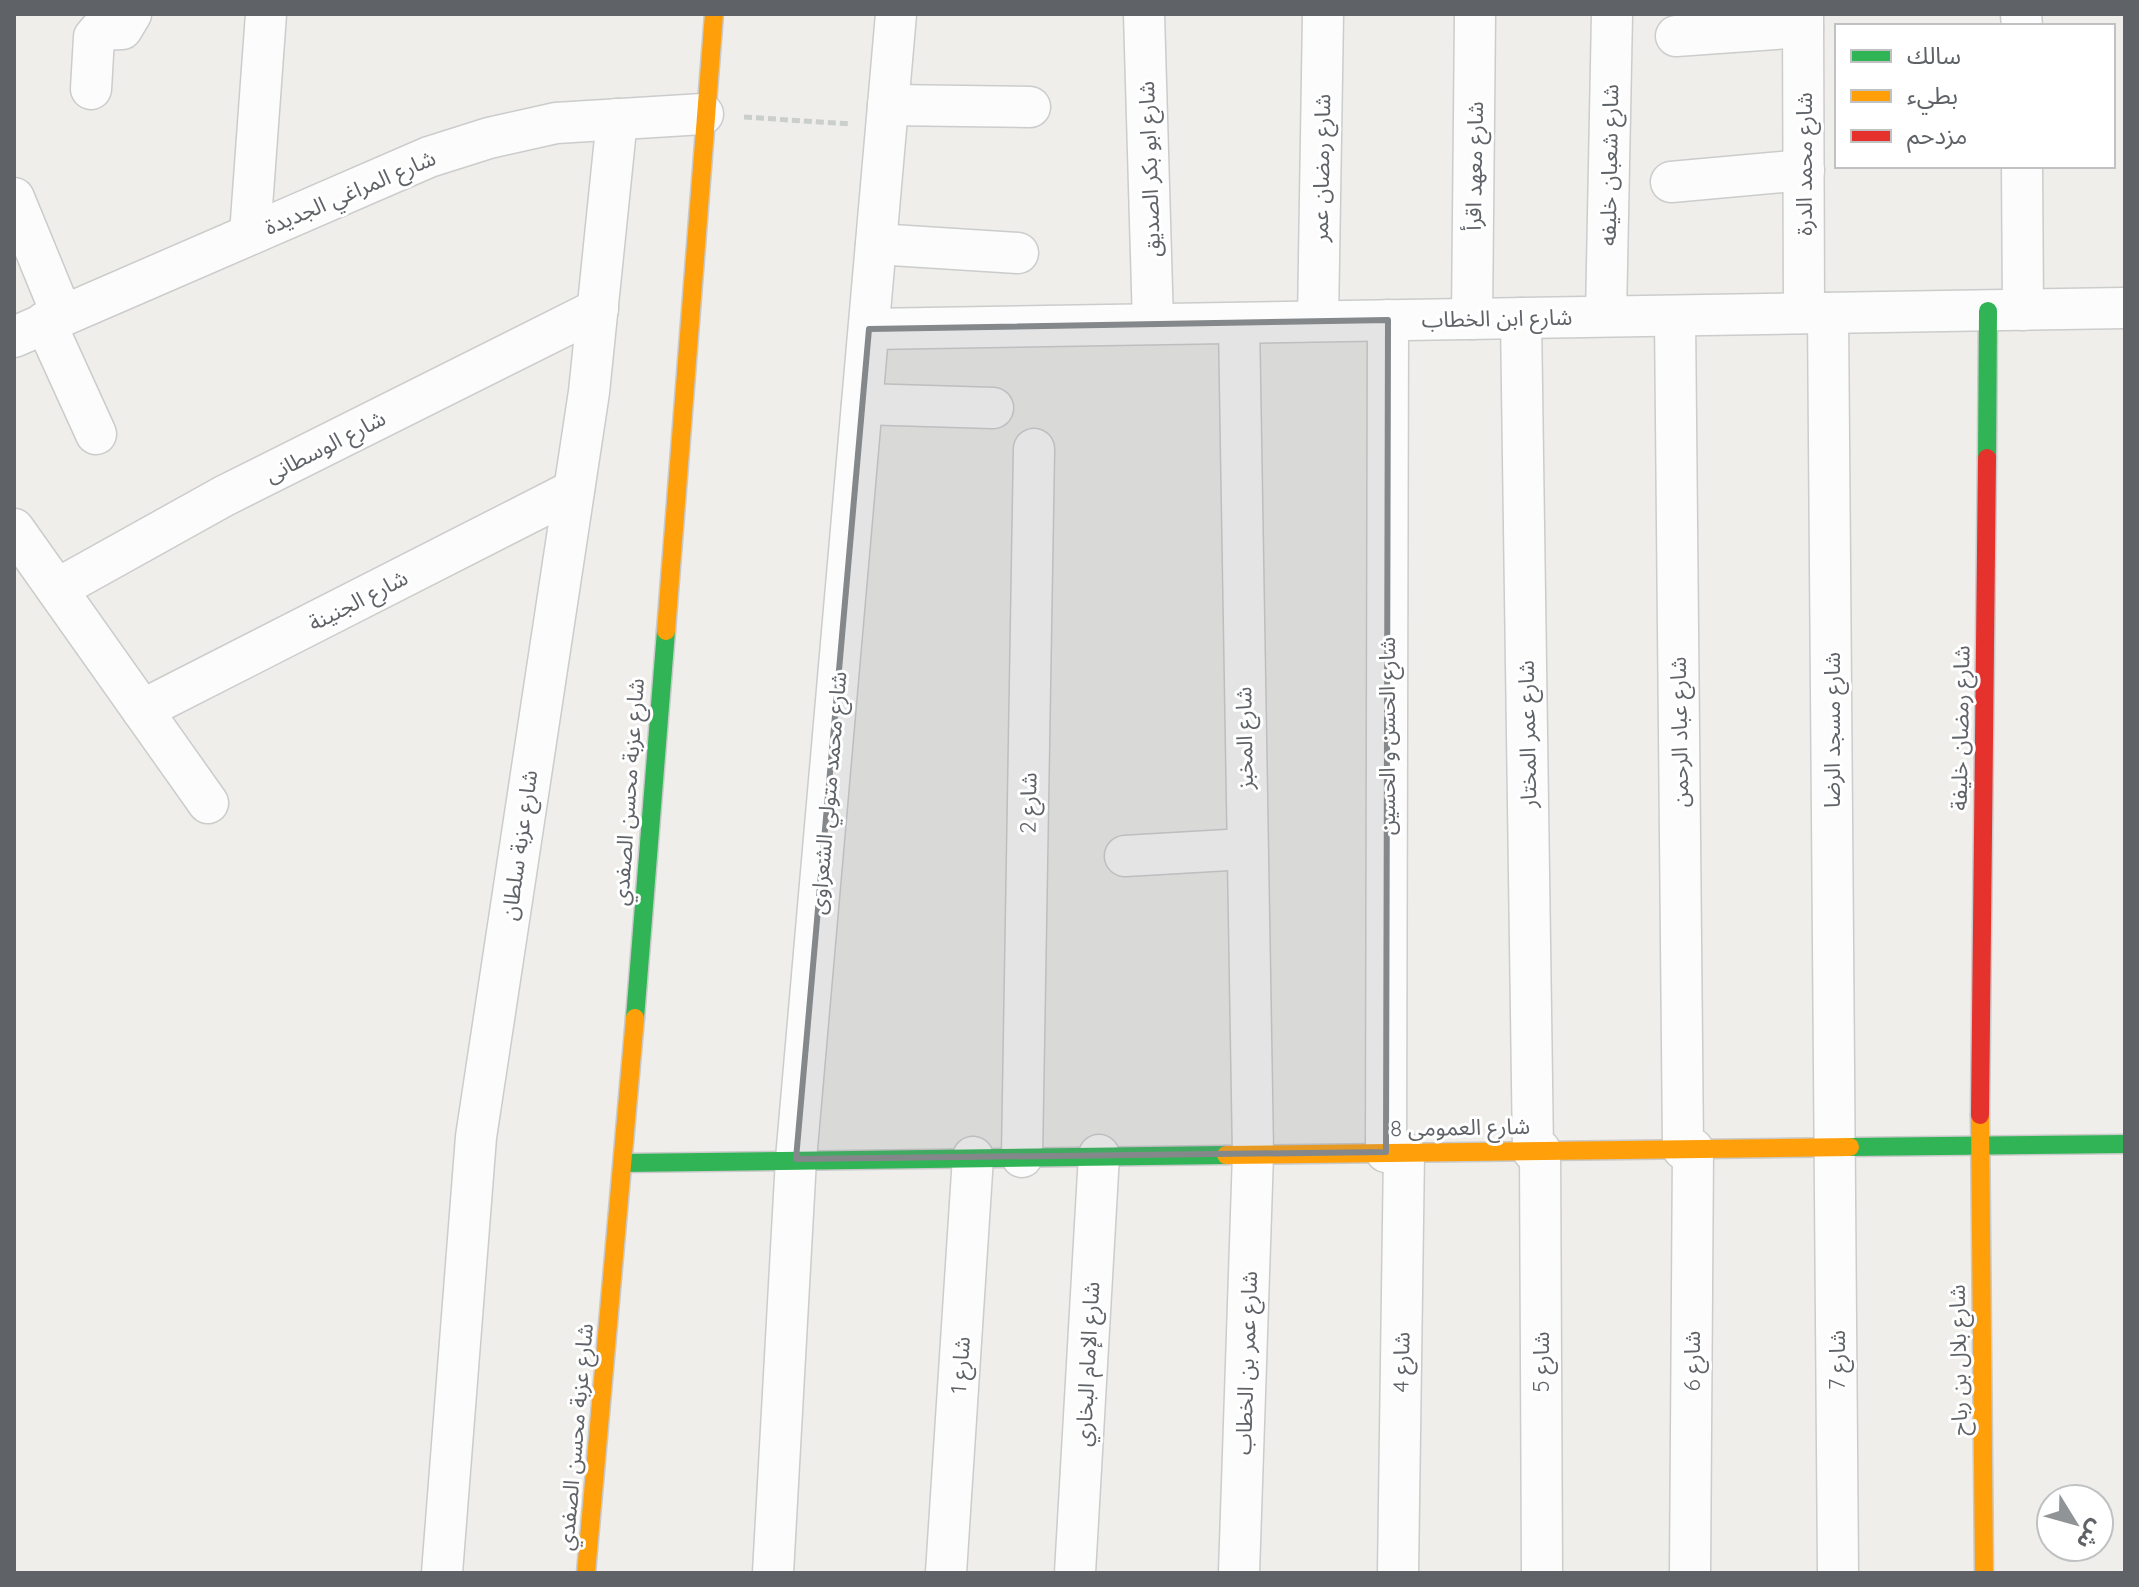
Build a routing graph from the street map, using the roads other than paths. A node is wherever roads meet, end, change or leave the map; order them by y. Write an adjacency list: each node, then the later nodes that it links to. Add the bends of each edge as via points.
1 (131, 14): 11 (street, via 122,29 100,30 94,37)
2 (266, 14): 20 (street)
3 (714, 14): 13 (street, شارع عزبة محسن الصفدي)
4 (896, 14): 14 (street, شارع محمد متولي الشعراوى)
5 (1144, 14): 34 (street, شارع ابو بكر الصديق)
6 (1323, 14): 32 (street, شارع رمضان عمر)
7 (1475, 14): 30 (street, شارع معهد اقرأ)
8 (1612, 14): 27 (street, شارع شعبان خليفه)
9 (1803, 20): 10 (street); 17 (street, شارع محمد الدرة)
10 (1676, 36)
11 (91, 89)
12 (1030, 107): 14 (street)
13 (703, 114): 15 (street, شارع المراغي الجديدة); 59 (street, شارع عزبة محسن الصفدي)
14 (888, 116): 21 (street, شارع محمد متولي الشعراوى)
15 (617, 119): 20 (street, شارع المراغي الجديدة, via 556,123 489,138 429,157); 24 (street, شارع عزبة سلطان)
16 (2022, 168): 25 (street)
17 (1804, 170): 18 (street); 26 (street, شارع محمد الدرة)
18 (1671, 182)
19 (14, 198): 35 (street)
20 (250, 234): 35 (street, شارع المراغي الجديدة)
21 (876, 244): 22 (street); 36 (street, شارع محمد متولي الشعراوى)
22 (1018, 253)
23 (2125, 308): 25 (street, شارع ابن الخطاب)
24 (598, 309): 41 (street, شارع عزبة سلطان); 43 (street, شارع الوسطانى, via 224,496)
25 (2005, 310): 26 (street, شارع ابن الخطاب); 49 (street, شارع رمضان خليفة)
26 (1816, 313): 28 (street, شارع ابن الخطاب); 50 (street, شارع مسجد الرضا)
27 (1606, 316): 28 (street, شارع ابن الخطاب); 29 (street, شارع ابن الخطاب)
28 (1675, 316): 51 (street, شارع عباد الرحمن)
29 (1521, 318): 30 (street, شارع ابن الخطاب); 52 (street, شارع عمر المختار)
30 (1472, 319): 31 (street, شارع ابن الخطاب)
31 (1388, 320): 32 (street, شارع ابن الخطاب); 53 (street, شارع الحسن و الحسين)
32 (1318, 321): 33 (street, شارع ابن الخطاب)
33 (1239, 323): 34 (street, شارع ابن الخطاب); 46 (street, شارع المخبز)
34 (1153, 324): 36 (street, شارع ابن الخطاب)
35 (40, 325): 39 (street)
36 (869, 329): 37 (street, شارع محمد متولي الشعراوى)
37 (862, 404): 38 (street); 58 (street, شارع محمد متولي الشعراوى)
38 (993, 408)
39 (96, 434)
40 (1034, 449): 57 (street, شارع 2)
41 (574, 490): 44 (street, شارع الجنينة); 60 (street, شارع عزبة سلطان, via 476,1137)
42 (14, 529): 43 (street)
43 (57, 589): 44 (street)
44 (142, 710): 45 (street)
45 (208, 803)
46 (1245, 849): 47 (street); 54 (street, شارع المخبز)
47 (1125, 856)
48 (2125, 1144): 49 (street, شارع العمومى 8)
49 (1980, 1146): 50 (street, شارع العمومى 8); 70 (street, شارع بلال بن رباح)
50 (1836, 1147): 51 (street, شارع العمومى 8); 69 (street, شارع 7)
51 (1688, 1149): 52 (street, شارع العمومى 8); 68 (street, شارع 6)
52 (1537, 1150): 53 (street, شارع العمومى 8); 67 (street, شارع 5)
53 (1395, 1152): 54 (street, شارع العمومى 8); 66 (street, شارع 4)
54 (1253, 1154): 55 (street, شارع العمومى 8); 65 (street, شارع عمر بن الخطاب)
55 (1099, 1155): 57 (street, شارع العمومى 8); 64 (street, شارع الإمام البخاري)
56 (973, 1157): 57 (street, شارع العمومى 8); 58 (street, شارع العمومى 8); 63 (street, شارع 1)
57 (1022, 1157)
58 (796, 1159): 59 (street, شارع العمومى 8); 62 (street, شارع محمد متولي الشعراوى)
59 (624, 1163): 61 (street, شارع عزبة محسن الصفدي)
60 (442, 1573)
61 (586, 1573)
62 (773, 1573)
63 (946, 1573)
64 (1075, 1573)
65 (1239, 1573)
66 (1398, 1573)
67 (1542, 1573)
68 (1690, 1573)
69 (1838, 1573)
70 (1984, 1573)

